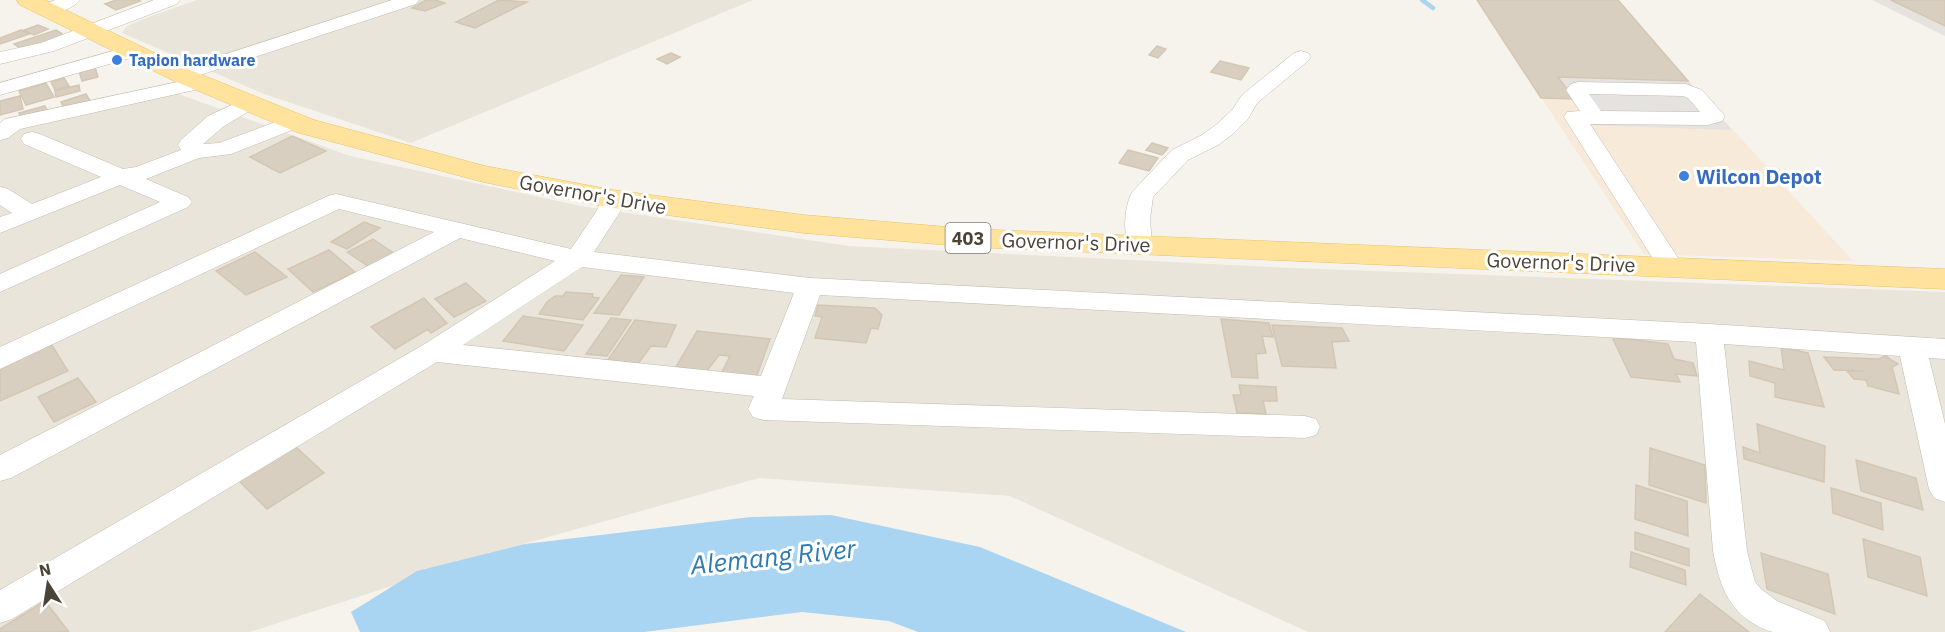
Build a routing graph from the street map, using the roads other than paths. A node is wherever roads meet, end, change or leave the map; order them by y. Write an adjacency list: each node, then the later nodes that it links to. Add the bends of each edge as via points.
1 (170, 0): 4 (street)
2 (410, 0): 8 (street)
3 (49, 3): 4 (main road, Governor's Drive / 403)
4 (87, 28): 5 (main road, Governor's Drive / 403); 7 (street, via 26,53)
5 (134, 51): 8 (main road, Governor's Drive / 403); 9 (street)
6 (1301, 57): 22 (street, via 1249,99 1225,129 1180,155 1141,196)
7 (0, 58)
8 (191, 79): 10 (main road, Governor's Drive / 403); 13 (street, via 13,124)
9 (0, 89)
10 (249, 103): 12 (main road, Governor's Drive / 403); 15 (street, via 216,121)
11 (1594, 116): 11 (street, via 1708,119 1714,116 1695,94 1686,90 1578,88 1575,90); 24 (street, via 1575,117)
12 (294, 121): 15 (street, via 223,149); 18 (main road, Governor's Drive / 403, via 483,174)
13 (0, 134)
14 (32, 139): 16 (street)
15 (192, 149): 16 (street, via 142,173)
16 (120, 177): 19 (street); 26 (street, via 180,202)
17 (0, 194): 19 (street)
18 (613, 199): 22 (main road, Governor's Drive / 403, via 804,224 972,238); 23 (street)
19 (30, 214): 20 (street)
20 (0, 226)
21 (458, 229): 23 (street); 32 (street, via 336,201); 35 (street)
22 (1140, 245): 24 (main road, Governor's Drive / 403)
23 (578, 258): 27 (street); 31 (street)
24 (1671, 267): 25 (main road, Governor's Drive / 403)
25 (1945, 279)
26 (0, 284)
27 (810, 286): 28 (street); 33 (street)
28 (1709, 333): 29 (street); 38 (street, via 1735,573 1743,593 1759,608)
29 (1911, 347): 30 (street); 36 (street)
30 (1945, 349)
31 (433, 352): 33 (street); 37 (street)
32 (0, 359)
33 (771, 387): 34 (street, via 763,409)
34 (1305, 427)
35 (0, 469)
36 (1945, 489)
37 (0, 608)
38 (1812, 632)

